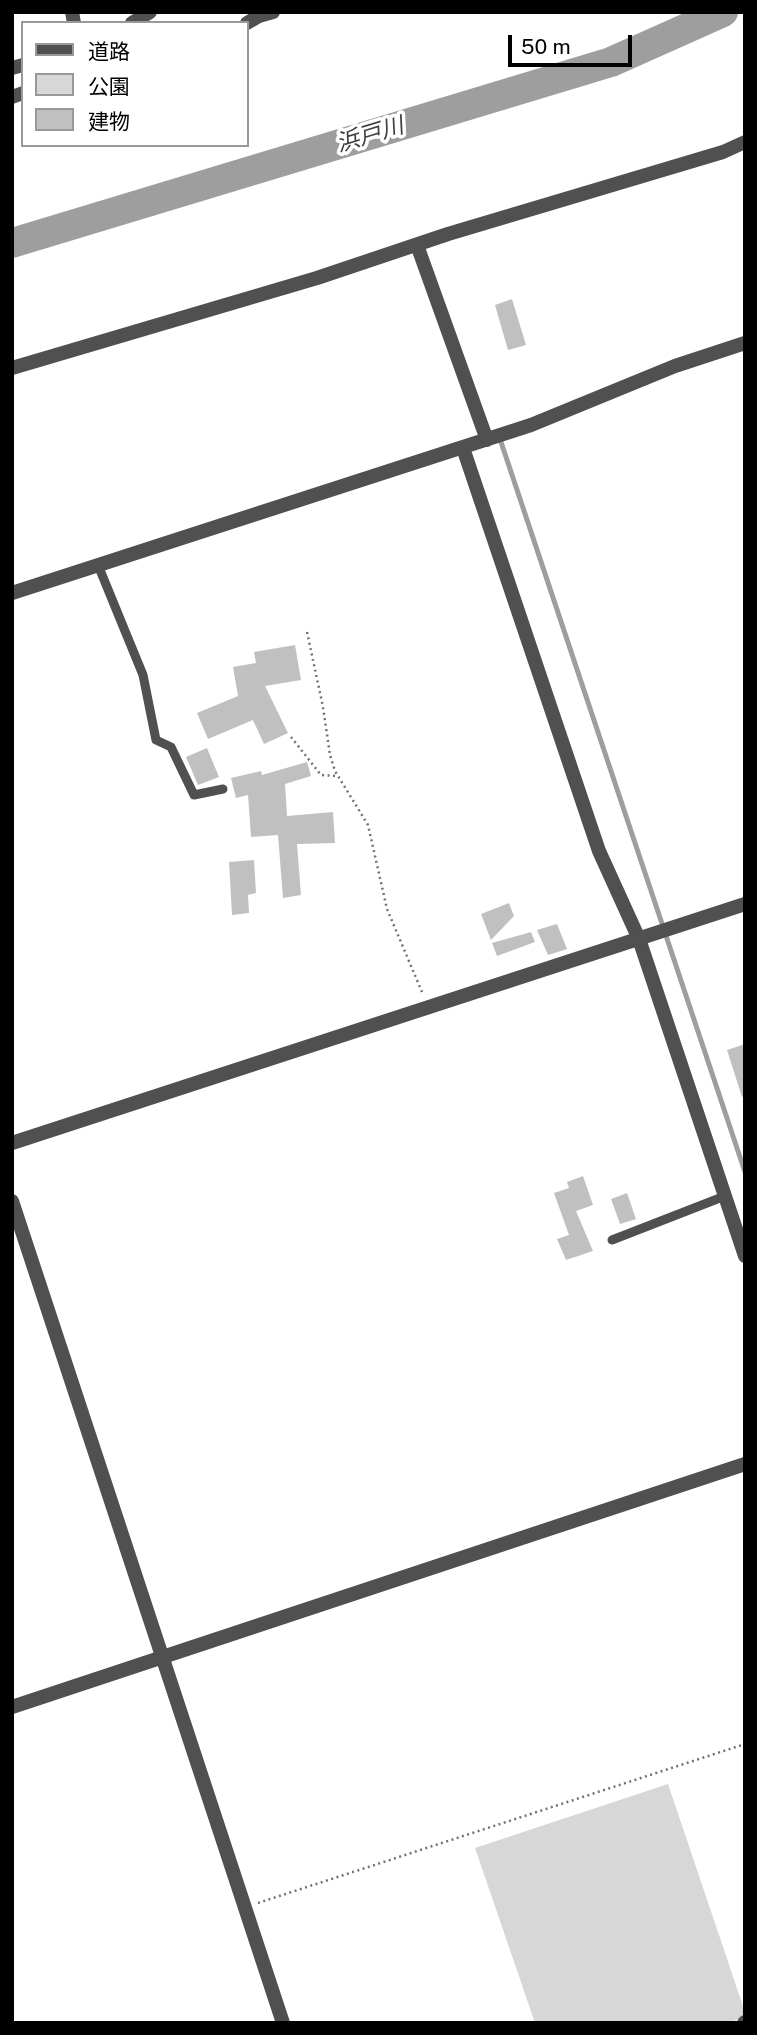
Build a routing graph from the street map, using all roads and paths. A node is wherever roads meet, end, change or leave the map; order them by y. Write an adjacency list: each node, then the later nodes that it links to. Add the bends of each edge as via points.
1 (273, 12): 2 (street)
2 (248, 22)
3 (745, 142): 4 (street)
4 (417, 245): 6 (street); 7 (street)
5 (745, 343): 7 (street)
6 (12, 368)
7 (474, 444): 8 (street); 15 (street, via 599,850)
8 (99, 565): 9 (street); 13 (lane, via 143,675 156,740 171,747 194,795)
9 (12, 593)
10 (306, 632): 12 (path)
11 (292, 737): 12 (path, via 321,775)
12 (338, 776): 16 (path, via 368,825 387,909)
13 (223, 789)
14 (745, 905): 15 (street)
15 (645, 937): 16 (street); 18 (street)
16 (428, 1008): 17 (street)
17 (12, 1143)
18 (725, 1196): 20 (lane); 21 (street)
19 (12, 1201): 23 (street)
20 (612, 1240)
21 (745, 1256)
22 (745, 1464): 23 (street)
23 (163, 1656): 24 (street); 26 (street)
24 (12, 1707)
25 (745, 1744): 26 (path)
26 (245, 1908): 27 (street)
27 (283, 2023)

